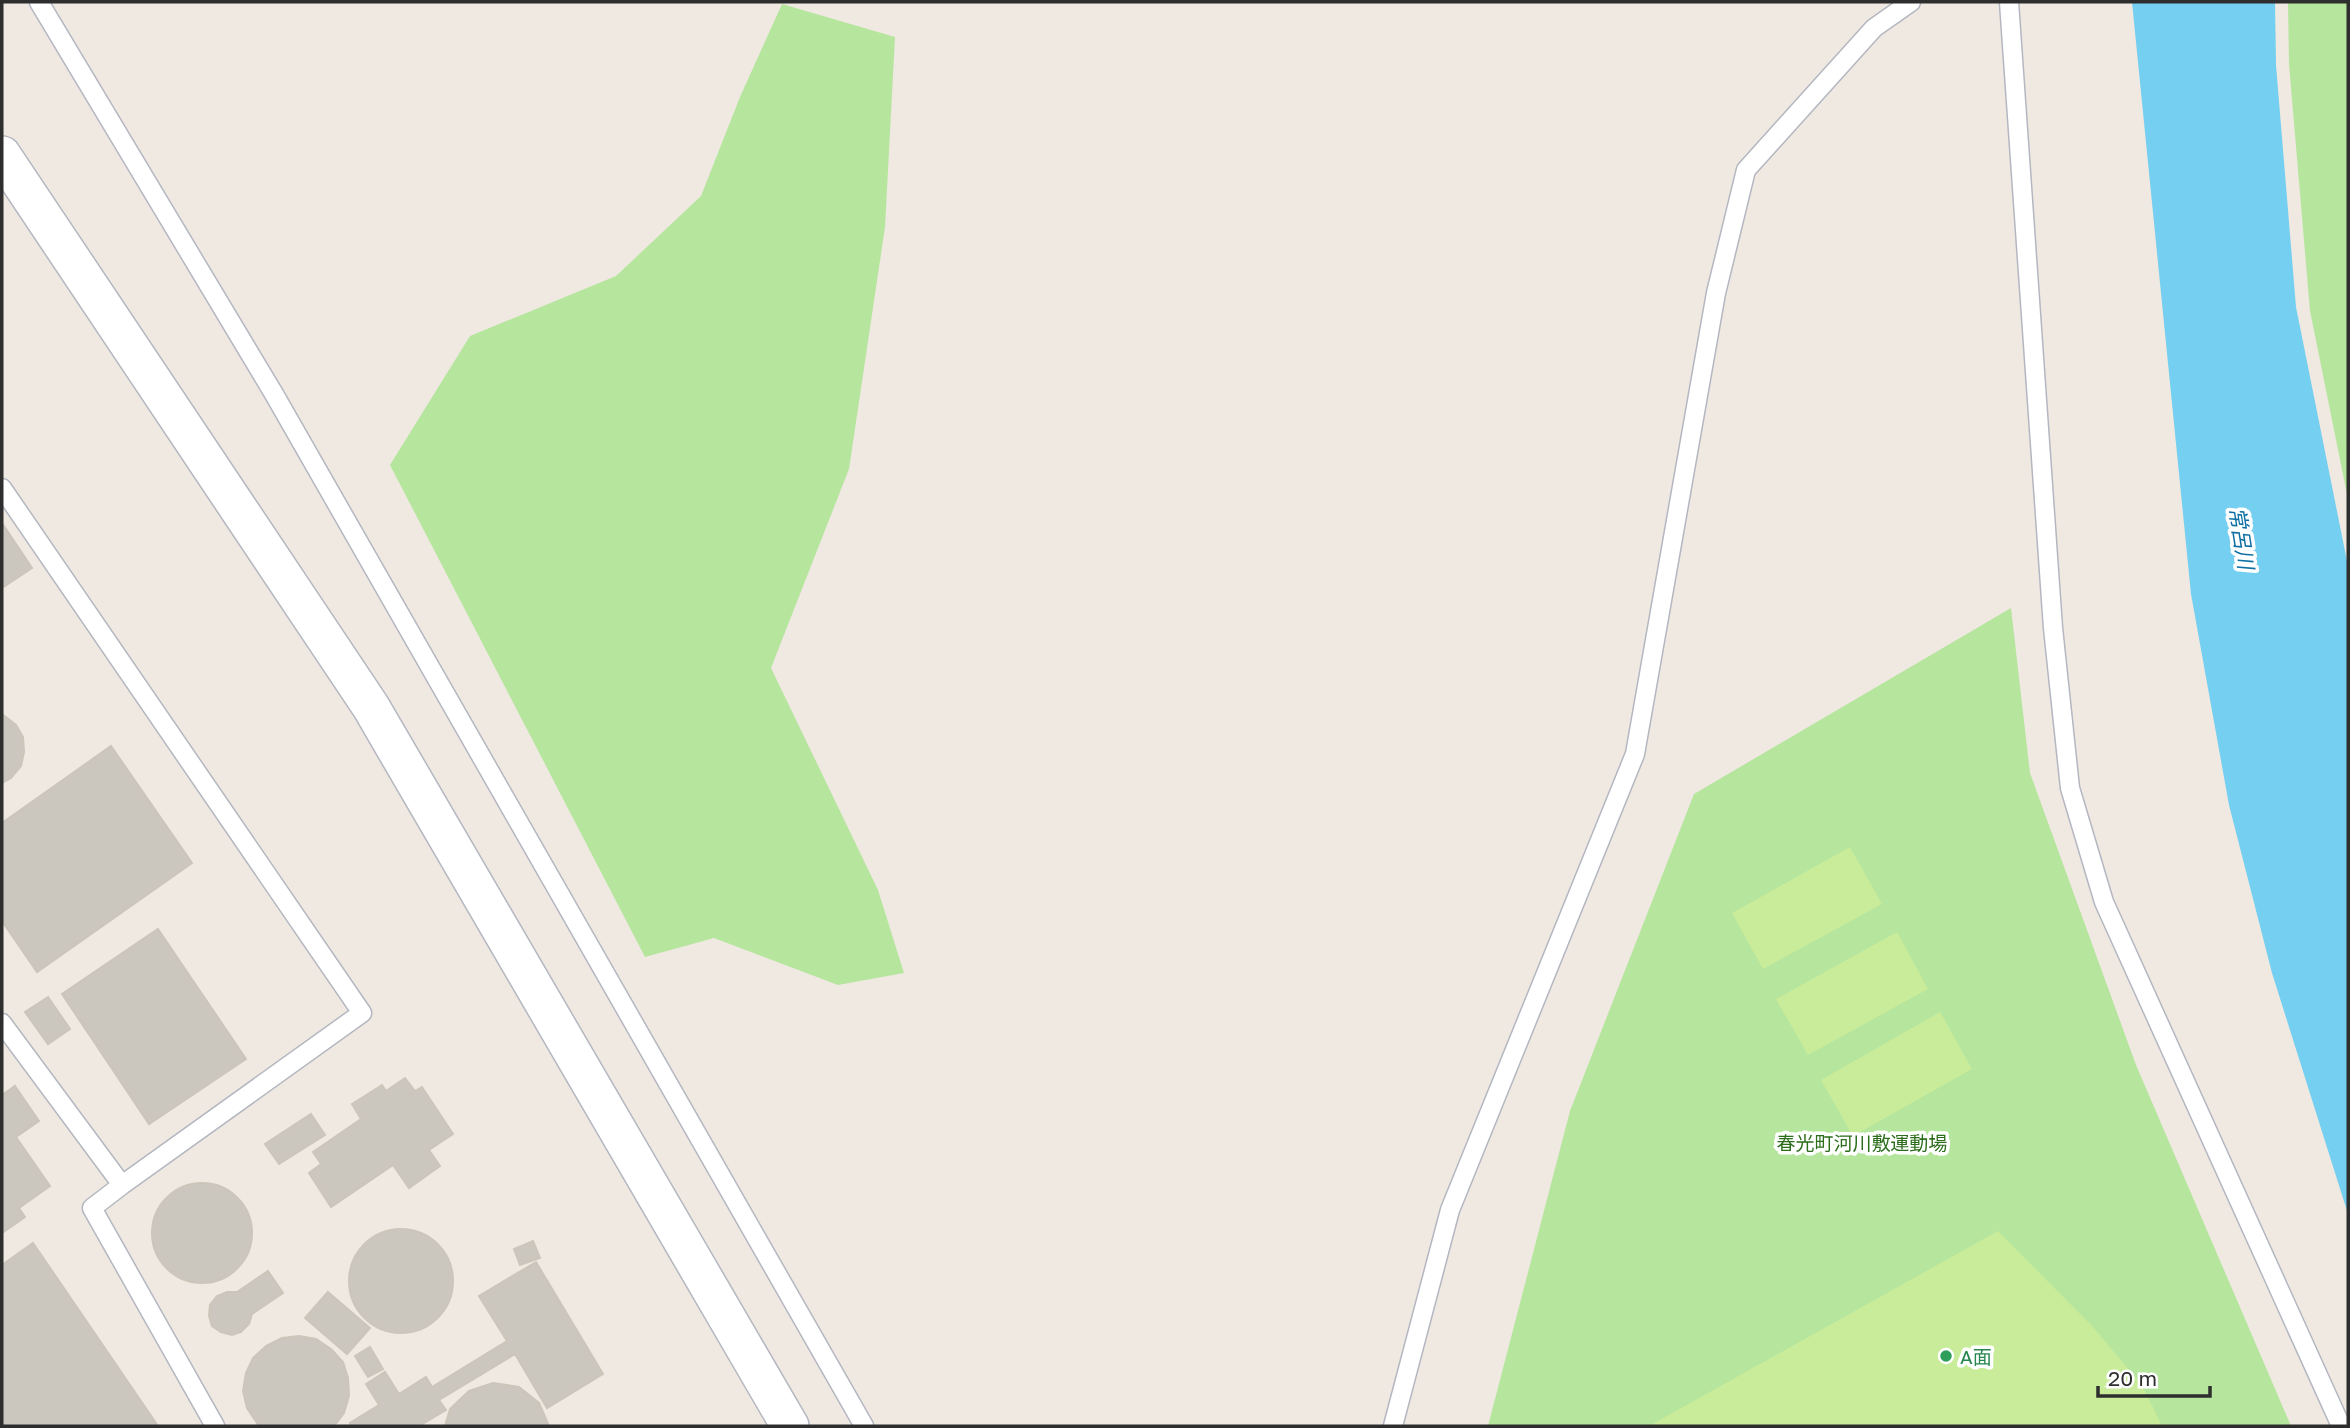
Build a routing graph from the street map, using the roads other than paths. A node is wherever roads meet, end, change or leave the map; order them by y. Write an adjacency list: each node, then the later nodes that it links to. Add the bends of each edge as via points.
1 (39, 2): 10 (lane, via 281,406)
2 (1912, 2): 11 (lane, via 1874,29 1746,170 1716,293 1635,754 1450,1210)
3 (2010, 2): 12 (lane, via 2053,628 2070,788 2104,902)
4 (2, 155): 9 (street, via 371,707)
5 (2, 488): 7 (lane, via 362,1013)
6 (2, 1023): 7 (lane)
7 (122, 1185): 8 (lane, via 92,1208)
8 (215, 1426)
9 (790, 1426)
10 (864, 1426)
11 (1393, 1426)
12 (2342, 1426)

